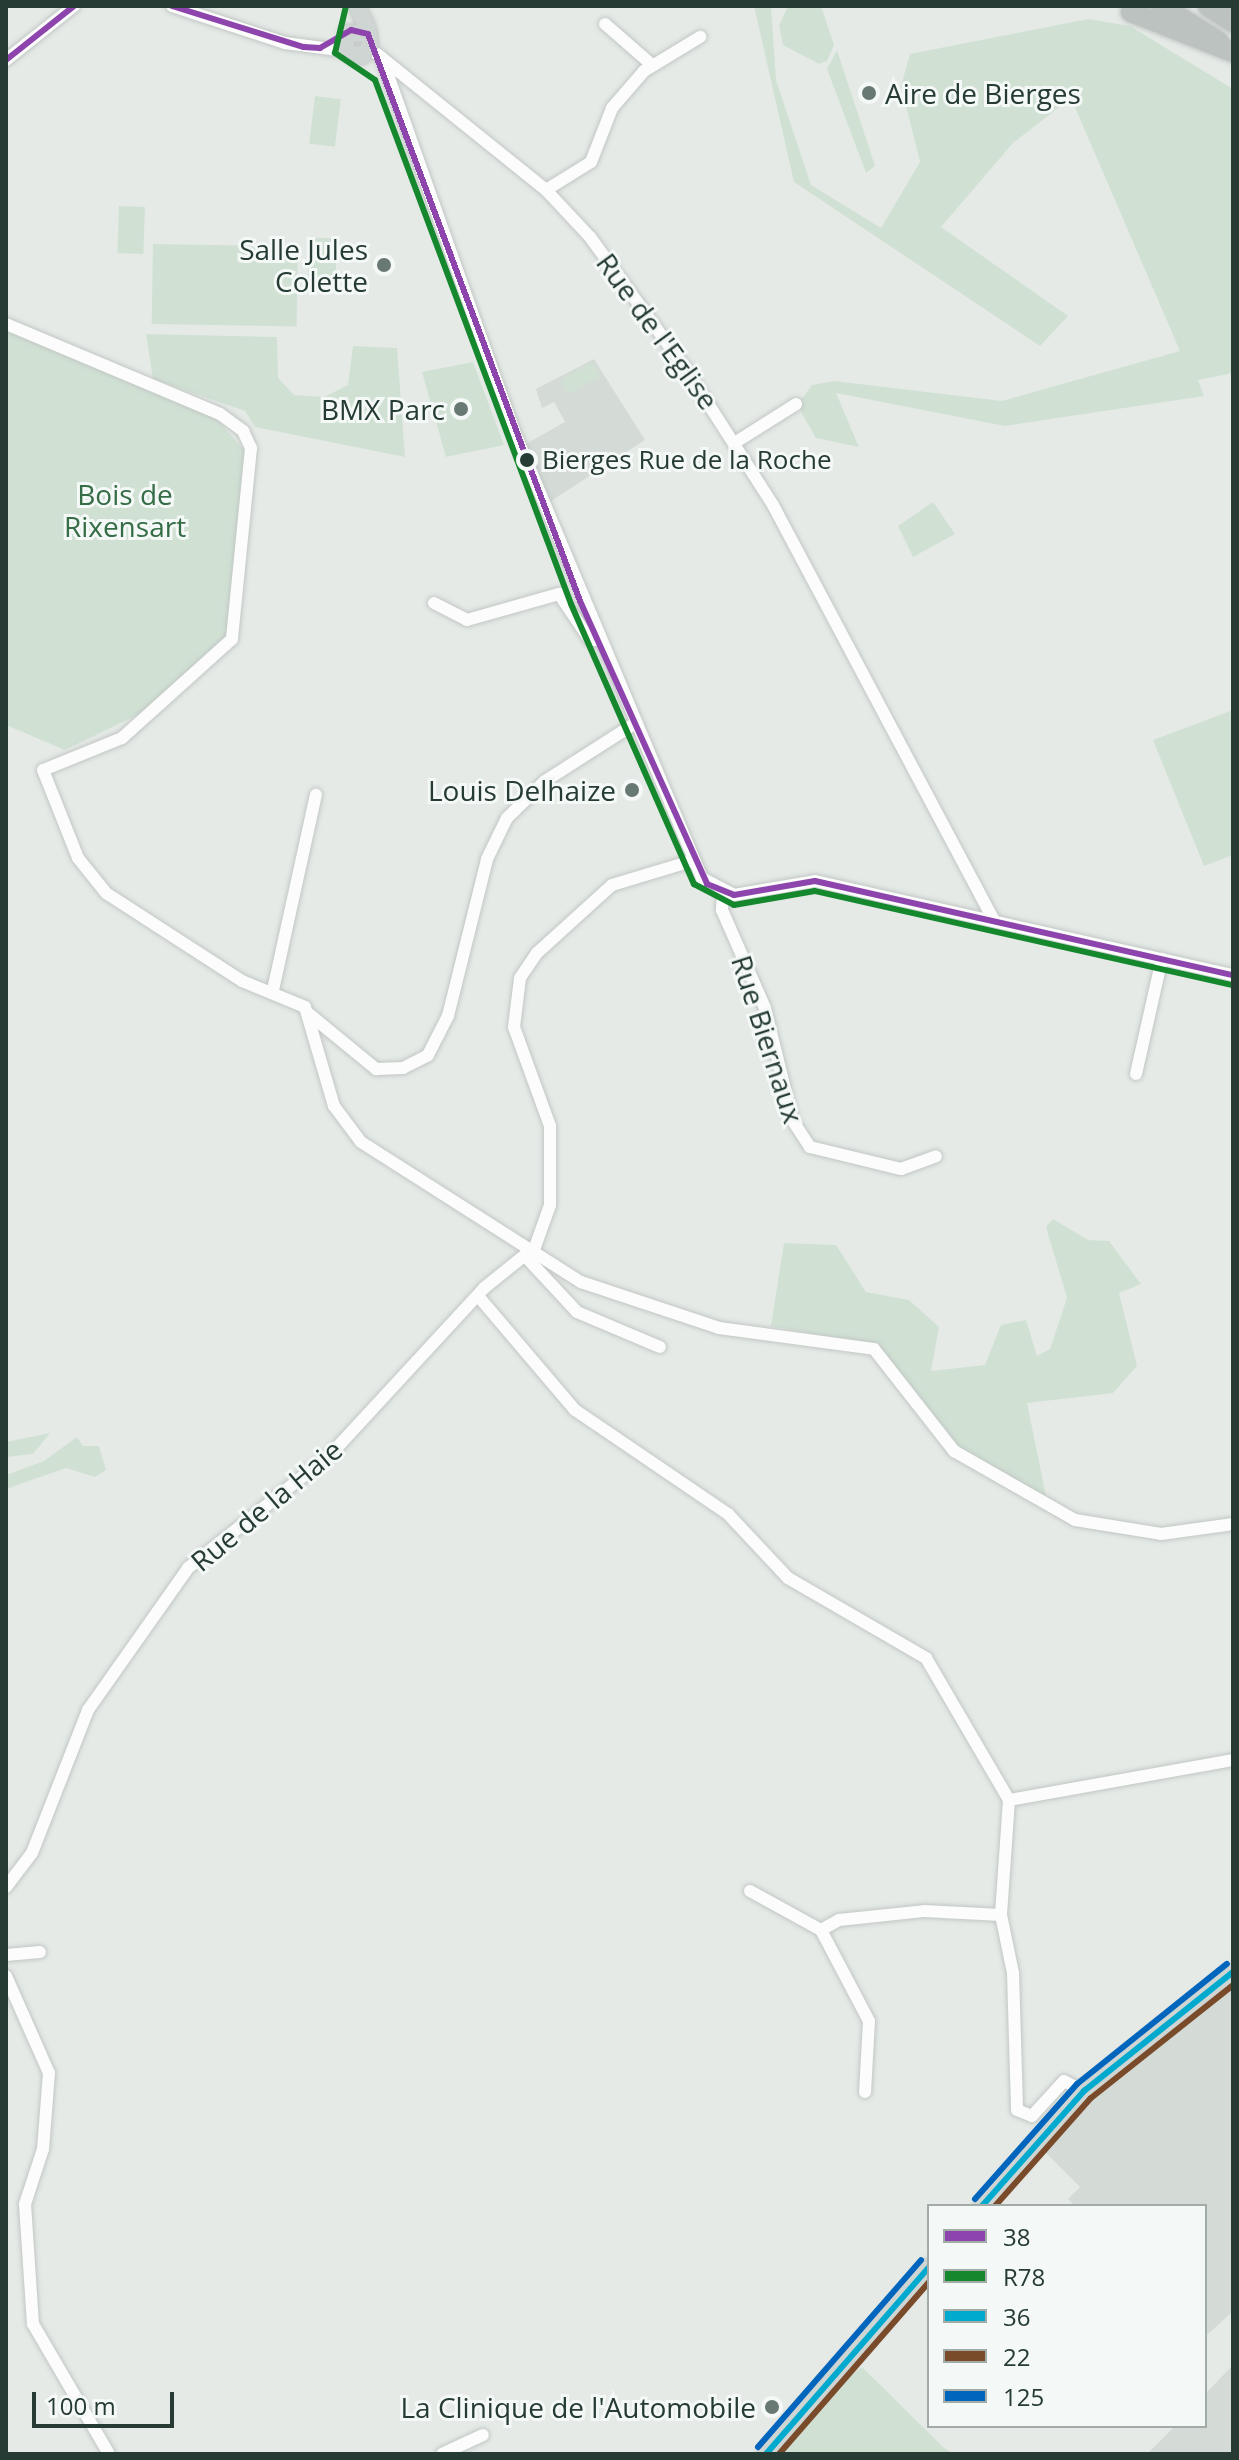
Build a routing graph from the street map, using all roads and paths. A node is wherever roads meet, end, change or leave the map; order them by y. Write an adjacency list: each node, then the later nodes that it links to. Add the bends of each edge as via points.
1 (74, 6): 14 (street)
2 (172, 6): 12 (street, via 320,48)
3 (356, 6): 12 (main road)
4 (1162, 6): 13 (highway)
5 (1208, 6): 9 (highway)
6 (1227, 6): 7 (highway)
7 (1233, 10)
8 (1131, 12): 13 (highway)
9 (1233, 22)
10 (605, 24): 15 (street)
11 (700, 37): 15 (street)
12 (360, 44): 16 (street); 16 (street); 17 (street, Rue de l'Eglise)
13 (1233, 51)
14 (6, 60)
15 (651, 64): 17 (street, via 612,108 591,162)
16 (383, 73): 22 (street)
17 (546, 190): 20 (street, Rue de l'Eglise, via 590,237)
18 (6, 324): 30 (street, via 220,414 249,443 232,639 122,738 43,772 78,858 106,893 231,974)
19 (796, 404): 20 (street)
20 (736, 442): 27 (street, Rue de l'Eglise)
21 (434, 603): 22 (street, via 467,620 559,594 590,640)
22 (598, 640): 23 (street)
23 (634, 724): 25 (street); 31 (street, via 545,781 507,818 487,859 448,1016 428,1055 403,1068 376,1069)
24 (316, 795): 30 (street)
25 (692, 861): 26 (street); 34 (street, via 612,885 537,953 520,978 514,1027 550,1126 550,1205)
26 (723, 894): 27 (street, via 815,881); 33 (street, Rue Biernaux, via 722,910 765,1008 793,1121 810,1147 901,1169)
27 (994, 921): 28 (street)
28 (1162, 959): 29 (street); 32 (street)
29 (1233, 975)
30 (273, 990): 31 (street)
31 (309, 1014): 34 (street, via 334,1106 361,1142)
32 (1136, 1074)
33 (936, 1156)
34 (530, 1252): 35 (street, Rue de la Haie); 36 (street, via 577,1312); 37 (street, via 581,1282 697,1322 874,1349 954,1451 1075,1520 1161,1534)
35 (478, 1296): 39 (street, via 575,1410 728,1514 795,1584 926,1658); 40 (street, Rue de la Haie, via 331,1454 188,1568 88,1710 32,1853)
36 (660, 1347)
37 (1233, 1524)
38 (1233, 1760): 39 (street)
39 (1009, 1800): 42 (street)
40 (6, 1887)
41 (750, 1891): 43 (street)
42 (1001, 1915): 43 (street, via 924,1911 839,1920); 48 (street, via 1013,1973 1017,2110 1032,2116 1064,2081)
43 (821, 1930): 49 (street, via 869,2021)
44 (40, 1952): 45 (street)
45 (6, 1955)
46 (1233, 1972): 48 (main road)
47 (6, 1976): 53 (street, via 49,2073 43,2149 25,2204 33,2324)
48 (1084, 2091): 50 (main road)
49 (865, 2092)
50 (984, 2204)
51 (927, 2269): 55 (main road)
52 (483, 2435): 54 (street)
53 (109, 2454)
54 (442, 2454)
55 (766, 2454)

